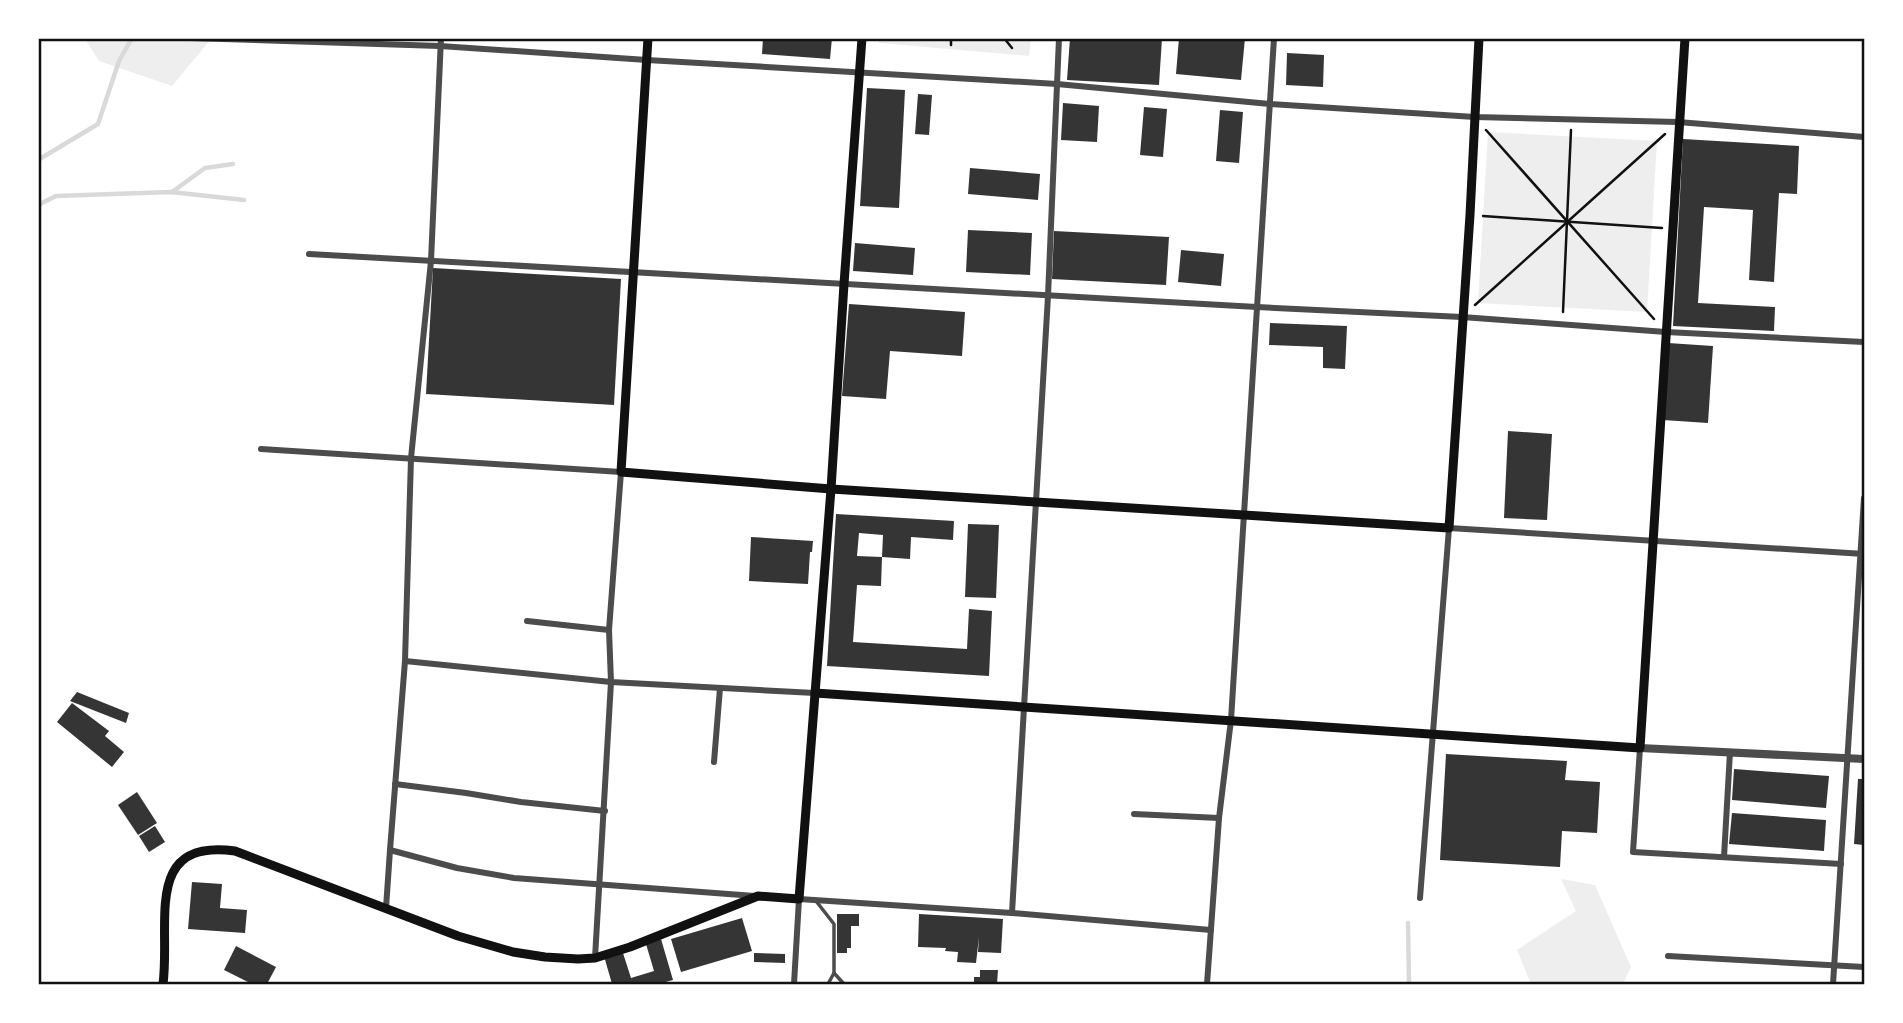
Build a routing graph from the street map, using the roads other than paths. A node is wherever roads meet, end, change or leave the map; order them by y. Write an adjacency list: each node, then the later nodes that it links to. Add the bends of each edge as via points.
1 (190, 38): 8 (street)
2 (648, 38): 9 (main road)
3 (862, 38): 10 (main road)
4 (1059, 38): 11 (street)
5 (1274, 38): 12 (street)
6 (1479, 38): 13 (main road)
7 (1685, 38): 14 (main road)
8 (441, 42): 9 (street); 17 (street)
9 (647, 60): 10 (street); 18 (main road)
10 (860, 72): 11 (street); 19 (main road)
11 (1057, 84): 12 (street); 20 (street)
12 (1270, 104): 13 (street); 21 (street)
13 (1475, 117): 14 (street); 22 (main road)
14 (1678, 122): 15 (street); 23 (main road)
15 (1864, 137)
16 (309, 254): 17 (street)
17 (431, 261): 18 (street); 26 (street)
18 (633, 272): 19 (street); 27 (main road)
19 (844, 284): 20 (street); 28 (main road)
20 (1048, 296): 21 (street); 30 (street)
21 (1258, 307): 22 (street); 31 (street)
22 (1462, 317): 23 (street); 32 (main road)
23 (1666, 332): 24 (street); 33 (main road)
24 (1864, 342)
25 (261, 449): 26 (street)
26 (411, 458): 27 (street); 37 (street)
27 (621, 472): 28 (main road); 36 (street)
28 (831, 489): 30 (main road); 40 (main road)
29 (1864, 498): 34 (street)
30 (1036, 502): 31 (main road); 41 (street)
31 (1243, 515): 32 (main road); 42 (street)
32 (1449, 528): 33 (street); 43 (street)
33 (1653, 541): 34 (street); 44 (main road)
34 (1863, 554): 46 (street)
35 (527, 621): 36 (street)
36 (609, 630): 38 (street)
37 (405, 661): 38 (street); 49 (street)
38 (611, 682): 39 (street); 50 (street)
39 (720, 688): 40 (street); 48 (street)
40 (815, 692): 41 (main road); 59 (main road)
41 (1024, 707): 42 (main road); 62 (street)
42 (1231, 720): 43 (main road); 52 (street)
43 (1432, 734): 44 (main road); 58 (street)
44 (1640, 748): 45 (street); 54 (street, via 1633,852)
45 (1730, 752): 46 (street); 54 (street)
46 (1848, 758): 47 (street); 55 (street)
47 (1864, 759)
48 (714, 762)
49 (396, 784): 50 (street); 53 (street)
50 (605, 811): 56 (street)
51 (1134, 814): 52 (street)
52 (1219, 818): 63 (street)
53 (390, 849): 56 (street, via 514,878); 61 (street)
54 (1724, 857): 55 (street)
55 (1841, 864): 66 (street)
56 (600, 885): 57 (street); 65 (street)
57 (758, 896): 59 (main road); 65 (main road)
58 (1420, 898)
59 (799, 899): 60 (street); 70 (street)
60 (814, 900): 62 (street); 68 (lane, via 834,923)
61 (386, 908): 65 (main road, via 513,952); 69 (main road, via 235,850 196,852 183,858 169,881)
62 (1012, 913): 63 (street)
63 (1211, 930): 73 (street)
64 (1668, 956): 66 (street)
65 (595, 958)
66 (1834, 967): 67 (street); 74 (street)
67 (1864, 967)
68 (834, 973): 71 (lane); 72 (lane)
69 (163, 985)
70 (794, 985)
71 (828, 985)
72 (844, 985)
73 (1207, 985)
74 (1833, 985)

